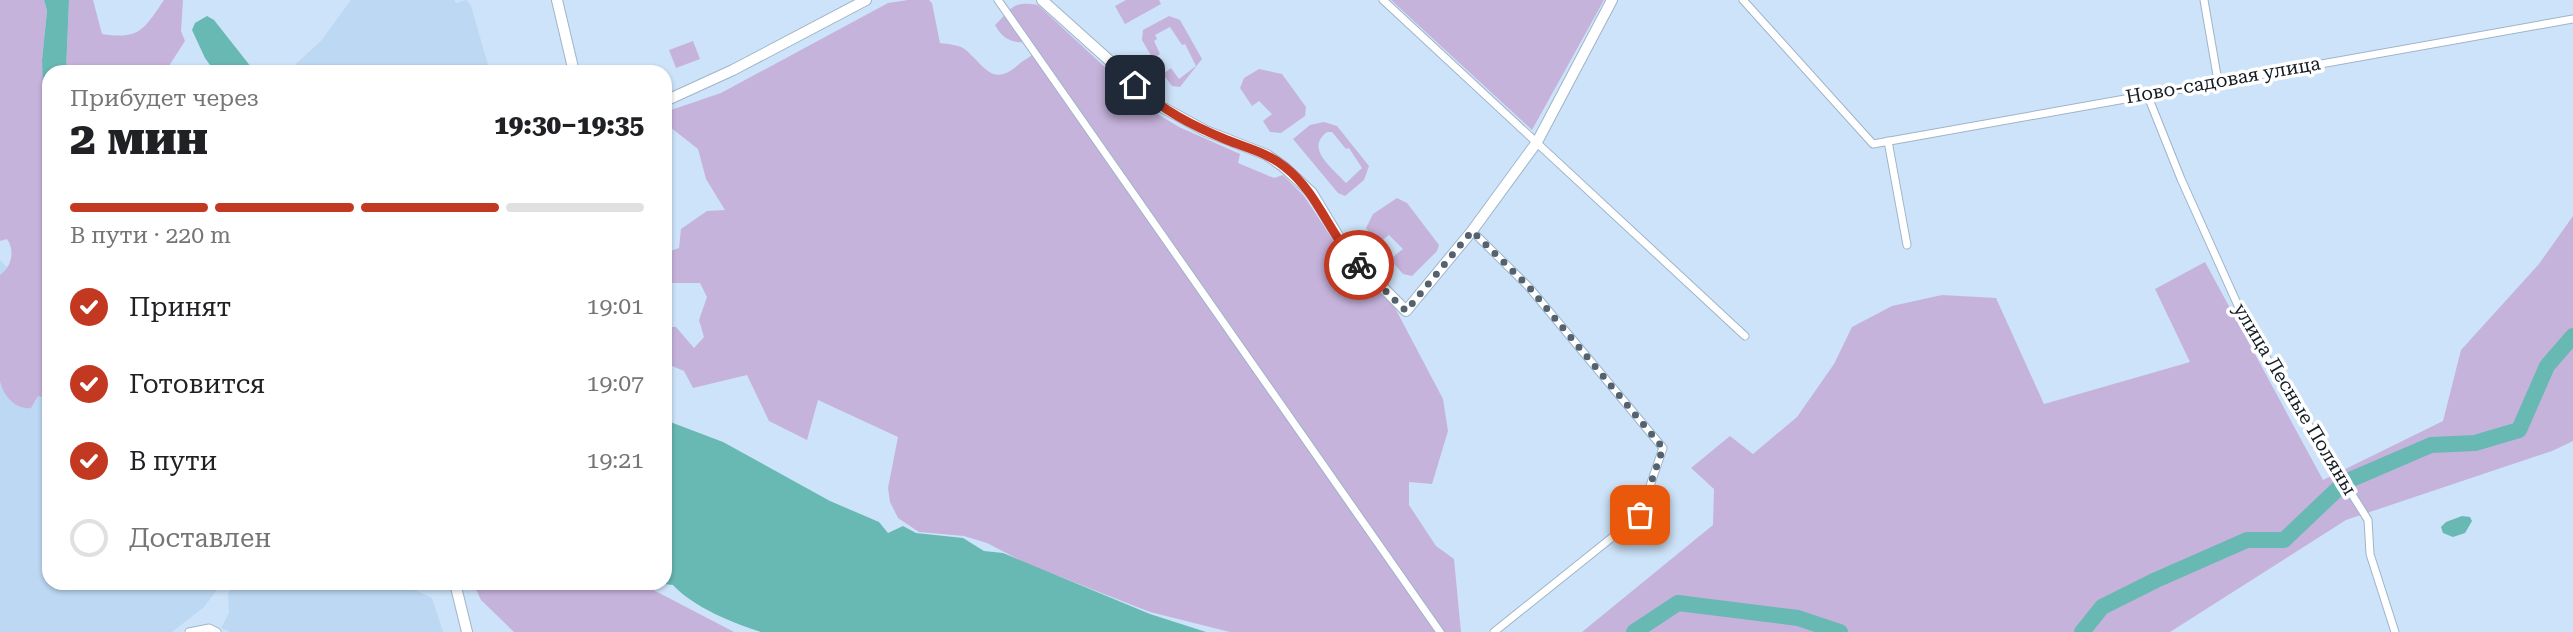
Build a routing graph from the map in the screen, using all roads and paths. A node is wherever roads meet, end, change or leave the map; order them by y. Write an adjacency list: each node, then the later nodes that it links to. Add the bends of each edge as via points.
1 (556, 0): 10 (street)
2 (866, 0): 13 (street)
3 (998, 0): 23 (street)
4 (1042, 0): 16 (street, via 1160,106 1206,131 1267,155 1290,171 1317,201 1347,251 1406,311)
5 (1383, 0): 15 (street)
6 (1612, 0): 15 (street)
7 (1743, 0): 14 (street, Ново-садовая улица, via 1873,144)
8 (2204, 0): 11 (street)
9 (2573, 19): 11 (street, Ново-садовая улица)
10 (572, 65)
11 (2218, 80): 12 (street, Ново-садовая улица)
12 (2147, 93): 14 (street, Ново-садовая улица); 25 (street, улица Лесные Поляны, via 2249,330 2368,520 2370,554)
13 (672, 98)
14 (1888, 141): 17 (street)
15 (1537, 142): 16 (street); 18 (street)
16 (1472, 231): 24 (street, via 1528,286 1663,448 1640,515)
17 (1906, 245)
18 (1745, 336)
19 (457, 590): 22 (street)
20 (192, 631): 21 (street, via 209,628)
21 (217, 632)
22 (467, 632)
23 (1440, 632)
24 (1494, 632)
25 (2395, 632)

